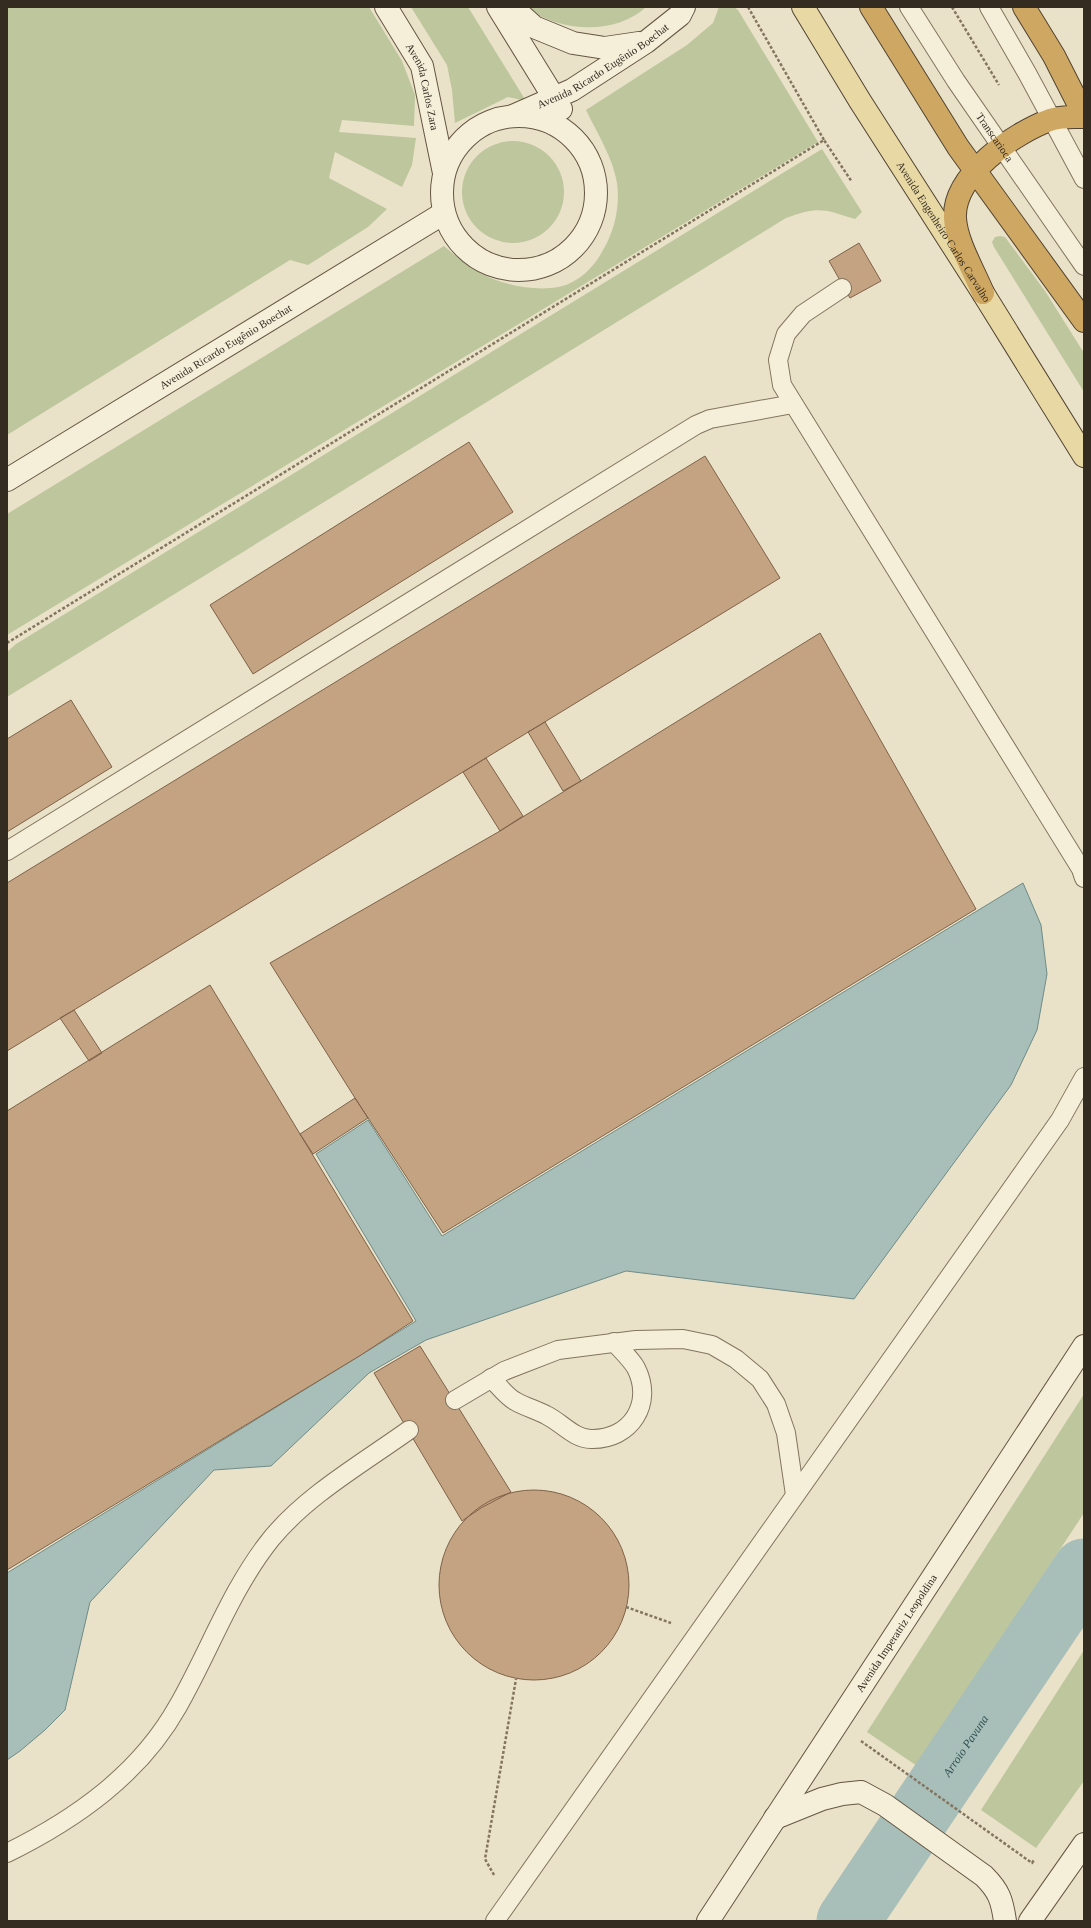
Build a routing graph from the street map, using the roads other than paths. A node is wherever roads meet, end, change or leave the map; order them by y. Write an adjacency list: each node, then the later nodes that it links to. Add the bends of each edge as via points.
1 (386, 7): 18 (street, Avenida Carlos Zara, via 422,66)
2 (498, 7): 11 (street)
3 (512, 7): 10 (street, via 534,27 573,43 605,48)
4 (684, 7): 10 (street, Avenida Ricardo Eugênio Boechat, via 680,15)
5 (803, 7): 23 (main road, Avenida Engenheiro Carlos Carvalho, via 860,101)
6 (871, 7): 17 (highway)
7 (909, 7): 15 (lane, Transcarioca)
8 (989, 7): 14 (lane)
9 (1024, 7): 13 (highway, via 1054,56)
10 (646, 42): 11 (street, Avenida Ricardo Eugênio Boechat, via 572,90)
11 (554, 97): 12 (street, Avenida Ricardo Eugênio Boechat); 16 (street)
12 (514, 115): 16 (street, via 535,117 554,124 572,136); 18 (street, via 489,121 468,134)
13 (1084, 116): 14 (highway)
14 (1052, 119): 15 (highway, via 1026,132); 19 (lane)
15 (1003, 148): 17 (highway); 21 (lane, Transcarioca)
16 (585, 152): 20 (street, via 595,174 597,198 592,222 579,243 561,259 539,269 515,272 491,266 470,253 454,235)
17 (974, 171): 23 (highway, via 955,206 956,224); 24 (highway)
18 (444, 173): 20 (street, via 441,193)
19 (1084, 179)
20 (444, 213): 27 (street, Avenida Ricardo Eugênio Boechat)
21 (1084, 266)
22 (842, 288): 25 (lane, via 802,314 786,334 778,360 782,385)
23 (983, 292): 26 (main road, Avenida Engenheiro Carlos Carvalho)
24 (1084, 321)
25 (793, 404): 28 (lane, via 710,419 696,425); 29 (lane, via 1081,869)
26 (1084, 456)
27 (7, 480)
28 (7, 851)
29 (1084, 878)
30 (1084, 1077): 36 (lane, via 1060,1120)
31 (614, 1342): 33 (lane, via 558,1350); 33 (lane, via 636,1367 643,1389 640,1411 627,1428 609,1437 590,1439 573,1433 548,1416 516,1402); 36 (lane, via 683,1339 712,1345 760,1379 776,1404 786,1433)
32 (1084, 1346): 37 (street, Avenida Imperatriz Leopoldina)
33 (491, 1378): 34 (lane)
34 (454, 1400)
35 (409, 1430): 39 (lane, via 306,1504 272,1539 226,1608 178,1706 153,1746 126,1774 92,1802 56,1828)
36 (795, 1495): 40 (lane)
37 (775, 1818): 41 (street, Avenida Imperatriz Leopoldina); 42 (street, via 822,1800 861,1792 884,1805 984,1876 995,1887 1002,1902)
38 (1084, 1844): 43 (street)
39 (7, 1853)
40 (495, 1921)
41 (708, 1921)
42 (1005, 1921)
43 (1030, 1921)

